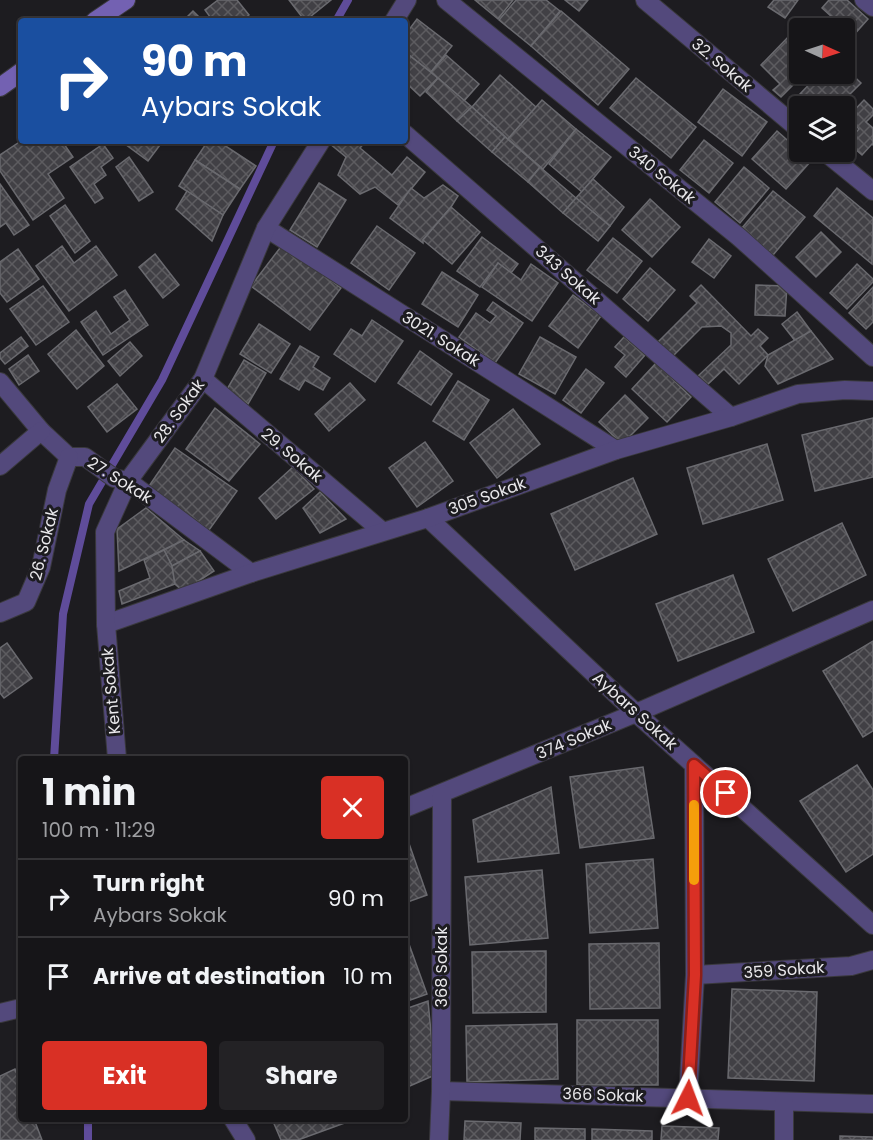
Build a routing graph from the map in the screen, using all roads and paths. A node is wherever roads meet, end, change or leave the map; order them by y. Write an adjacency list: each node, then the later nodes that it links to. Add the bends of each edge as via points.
1 (126, 0): 7 (street)
2 (407, 0): 8 (street)
3 (446, 0): 17 (street, 340 Sokak, via 739,237)
4 (645, 0): 11 (street, 32. Sokak)
5 (864, 0): 6 (street)
6 (873, 8)
7 (100, 18)
8 (396, 18)
9 (18, 74): 10 (street)
10 (0, 87)
11 (789, 121)
12 (408, 137): 21 (street, 343 Sokak)
13 (319, 144): 16 (street, 28. Sokak)
14 (837, 162): 15 (street)
15 (873, 191)
16 (266, 228): 18 (street, 28. Sokak); 23 (street, 3021. Sokak)
17 (873, 357)
18 (203, 379): 26 (street, 28. Sokak); 28 (street, 29. Sokak)
19 (0, 382): 22 (street, 27. Sokak)
20 (873, 391): 21 (street, 305 Sokak, via 798,394)
21 (731, 417): 23 (street, 305 Sokak)
22 (41, 431): 24 (street, 27. Sokak); 25 (street)
23 (616, 450): 27 (street, 305 Sokak)
24 (77, 457): 26 (street, 27. Sokak); 31 (street, 26. Sokak, via 57,490 41,567 26,602)
25 (0, 466)
26 (121, 480): 29 (street, 27. Sokak); 32 (street, 28. Sokak, via 105,532)
27 (428, 518): 28 (street, 305 Sokak); 33 (street, Aybars Sokak)
28 (382, 531): 29 (street, 305 Sokak)
29 (251, 573): 32 (street, 305 Sokak)
30 (873, 610): 33 (street, 374 Sokak)
31 (0, 613)
32 (106, 624): 34 (street, Kent Sokak)
33 (636, 713): 35 (street, Aybars Sokak); 36 (street, 374 Sokak)
34 (117, 756)
35 (694, 765): 38 (street, Aybars Sokak); 40 (street)
36 (442, 794): 37 (street, 374 Sokak); 43 (street, 368 Sokak)
37 (408, 807)
38 (873, 925)
39 (873, 960): 40 (street, 359 Sokak, via 851,966)
40 (695, 975): 44 (street)
41 (18, 1009): 42 (street)
42 (0, 1013)
43 (441, 1090): 44 (street, 366 Sokak); 49 (street, 368 Sokak)
44 (688, 1098): 45 (street, 366 Sokak)
45 (784, 1102): 46 (street, 366 Sokak); 50 (street)
46 (873, 1104)
47 (235, 1122): 48 (street)
48 (246, 1140)
49 (439, 1140)
50 (784, 1140)

